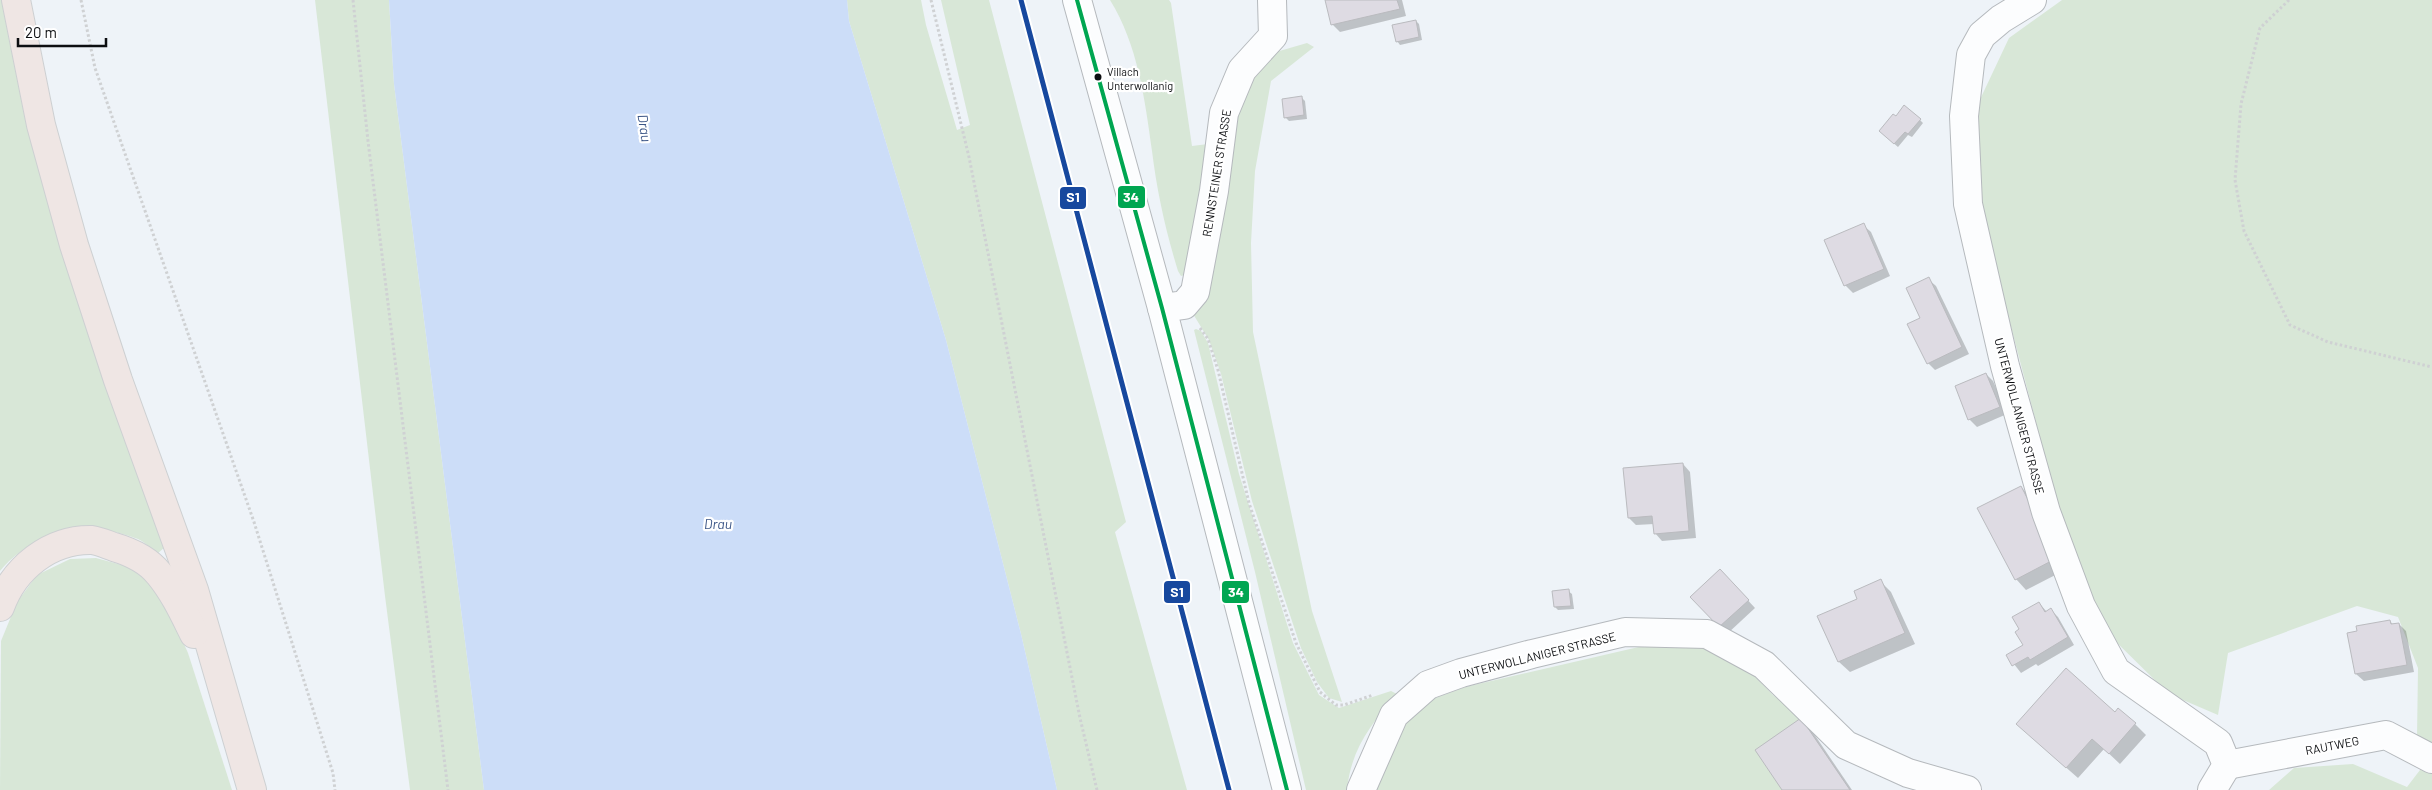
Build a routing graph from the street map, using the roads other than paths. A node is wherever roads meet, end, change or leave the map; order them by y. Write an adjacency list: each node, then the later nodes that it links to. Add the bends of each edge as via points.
1 (16, 0): 7 (main road, via 41,126 74,245 118,380 194,590)
2 (1077, 0): 5 (street)
3 (1272, 0): 5 (street, RENNSTEINER STRASSE, via 1274,36 1242,70 1224,113 1214,192 1195,292)
4 (2032, 0): 9 (street, UNTERWOLLANIGER STRASSE, via 1982,35 1974,48 1964,116 1968,204 2005,366 2046,512 2081,606 2116,671 2218,743)
5 (1173, 306): 11 (street)
6 (0, 607): 7 (main road, via 5,592 30,561 59,544 94,540 134,553 159,573 182,609)
7 (221, 689): 10 (main road)
8 (2432, 759): 9 (street, RAUTWEG, via 2386,735)
9 (2227, 765): 14 (street)
10 (252, 790)
11 (1287, 790)
12 (1361, 790): 13 (street, UNTERWOLLANIGER STRASSE, via 1394,715 1428,685 1461,673 1625,632 1707,634 1764,665 1846,745 1908,773)
13 (1966, 790)
14 (2212, 790)

